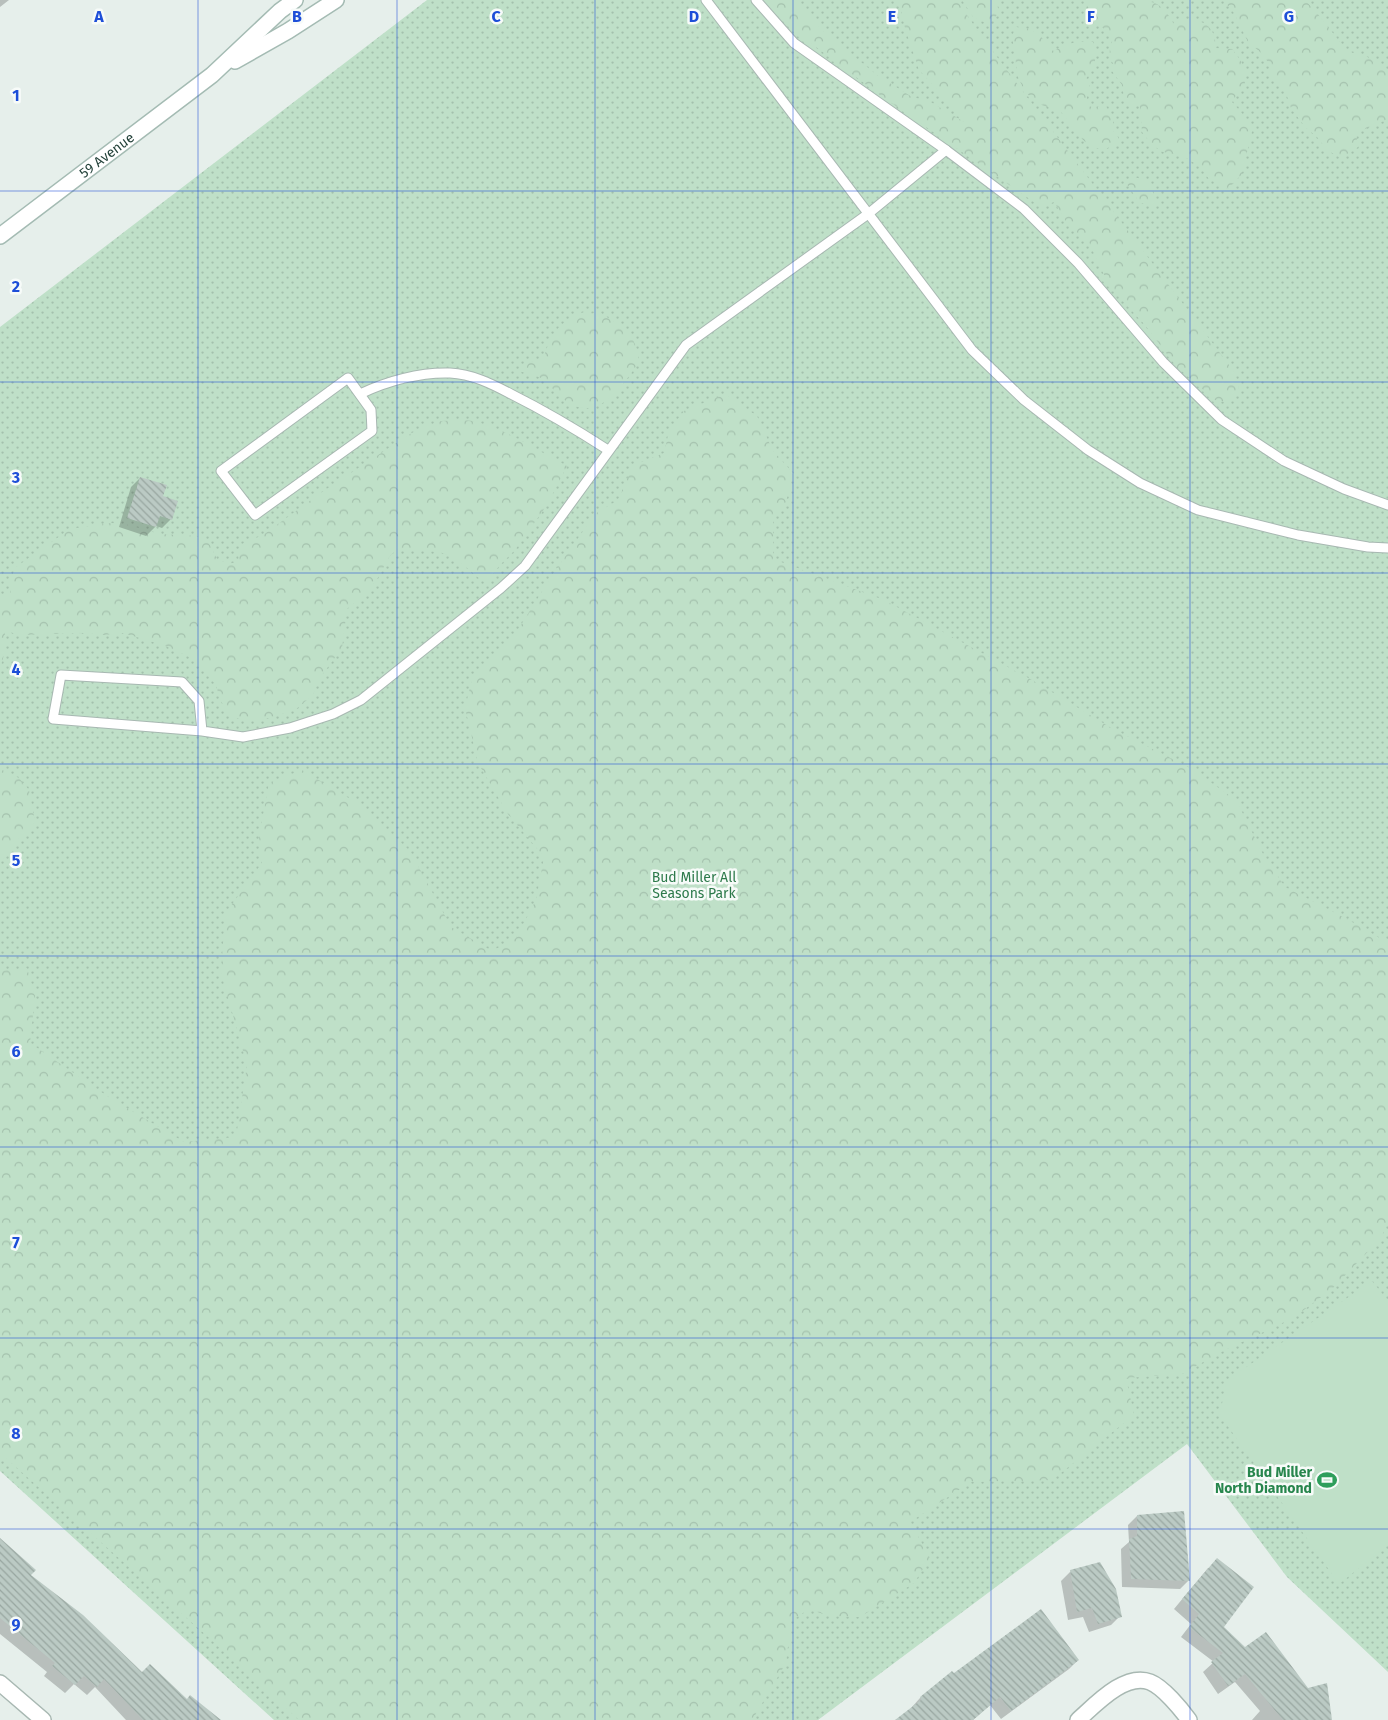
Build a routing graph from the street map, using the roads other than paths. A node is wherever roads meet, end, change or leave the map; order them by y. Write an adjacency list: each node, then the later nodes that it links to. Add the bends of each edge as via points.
1 (295, 0): 5 (main road, 59 Avenue)
2 (336, 0): 5 (main road, 59 Avenue)
3 (706, 0): 7 (lane)
4 (756, 0): 6 (lane, via 794,43)
5 (212, 74): 8 (main road, 59 Avenue)
6 (946, 150): 7 (lane); 11 (lane, via 1024,209 1078,263 1164,362 1222,420 1284,461 1344,490)
7 (868, 214): 10 (lane, via 686,345); 12 (lane, via 972,350 1024,400 1088,450 1140,483 1198,510 1298,535)
8 (0, 236)
9 (360, 394): 9 (lane, via 348,378 221,471 254,515 372,431 371,410); 10 (lane, via 390,382 432,374 452,373 481,379 532,404)
10 (608, 450): 13 (lane, via 525,566 361,700 333,714 290,728 243,737)
11 (1388, 505)
12 (1388, 548)
13 (202, 731): 13 (lane, via 53,719 60,675 182,682 199,701)
14 (0, 1683): 15 (main road)
15 (43, 1720)
16 (1078, 1720): 17 (main road, via 1117,1687 1133,1680 1150,1682 1170,1697)
17 (1190, 1720)

